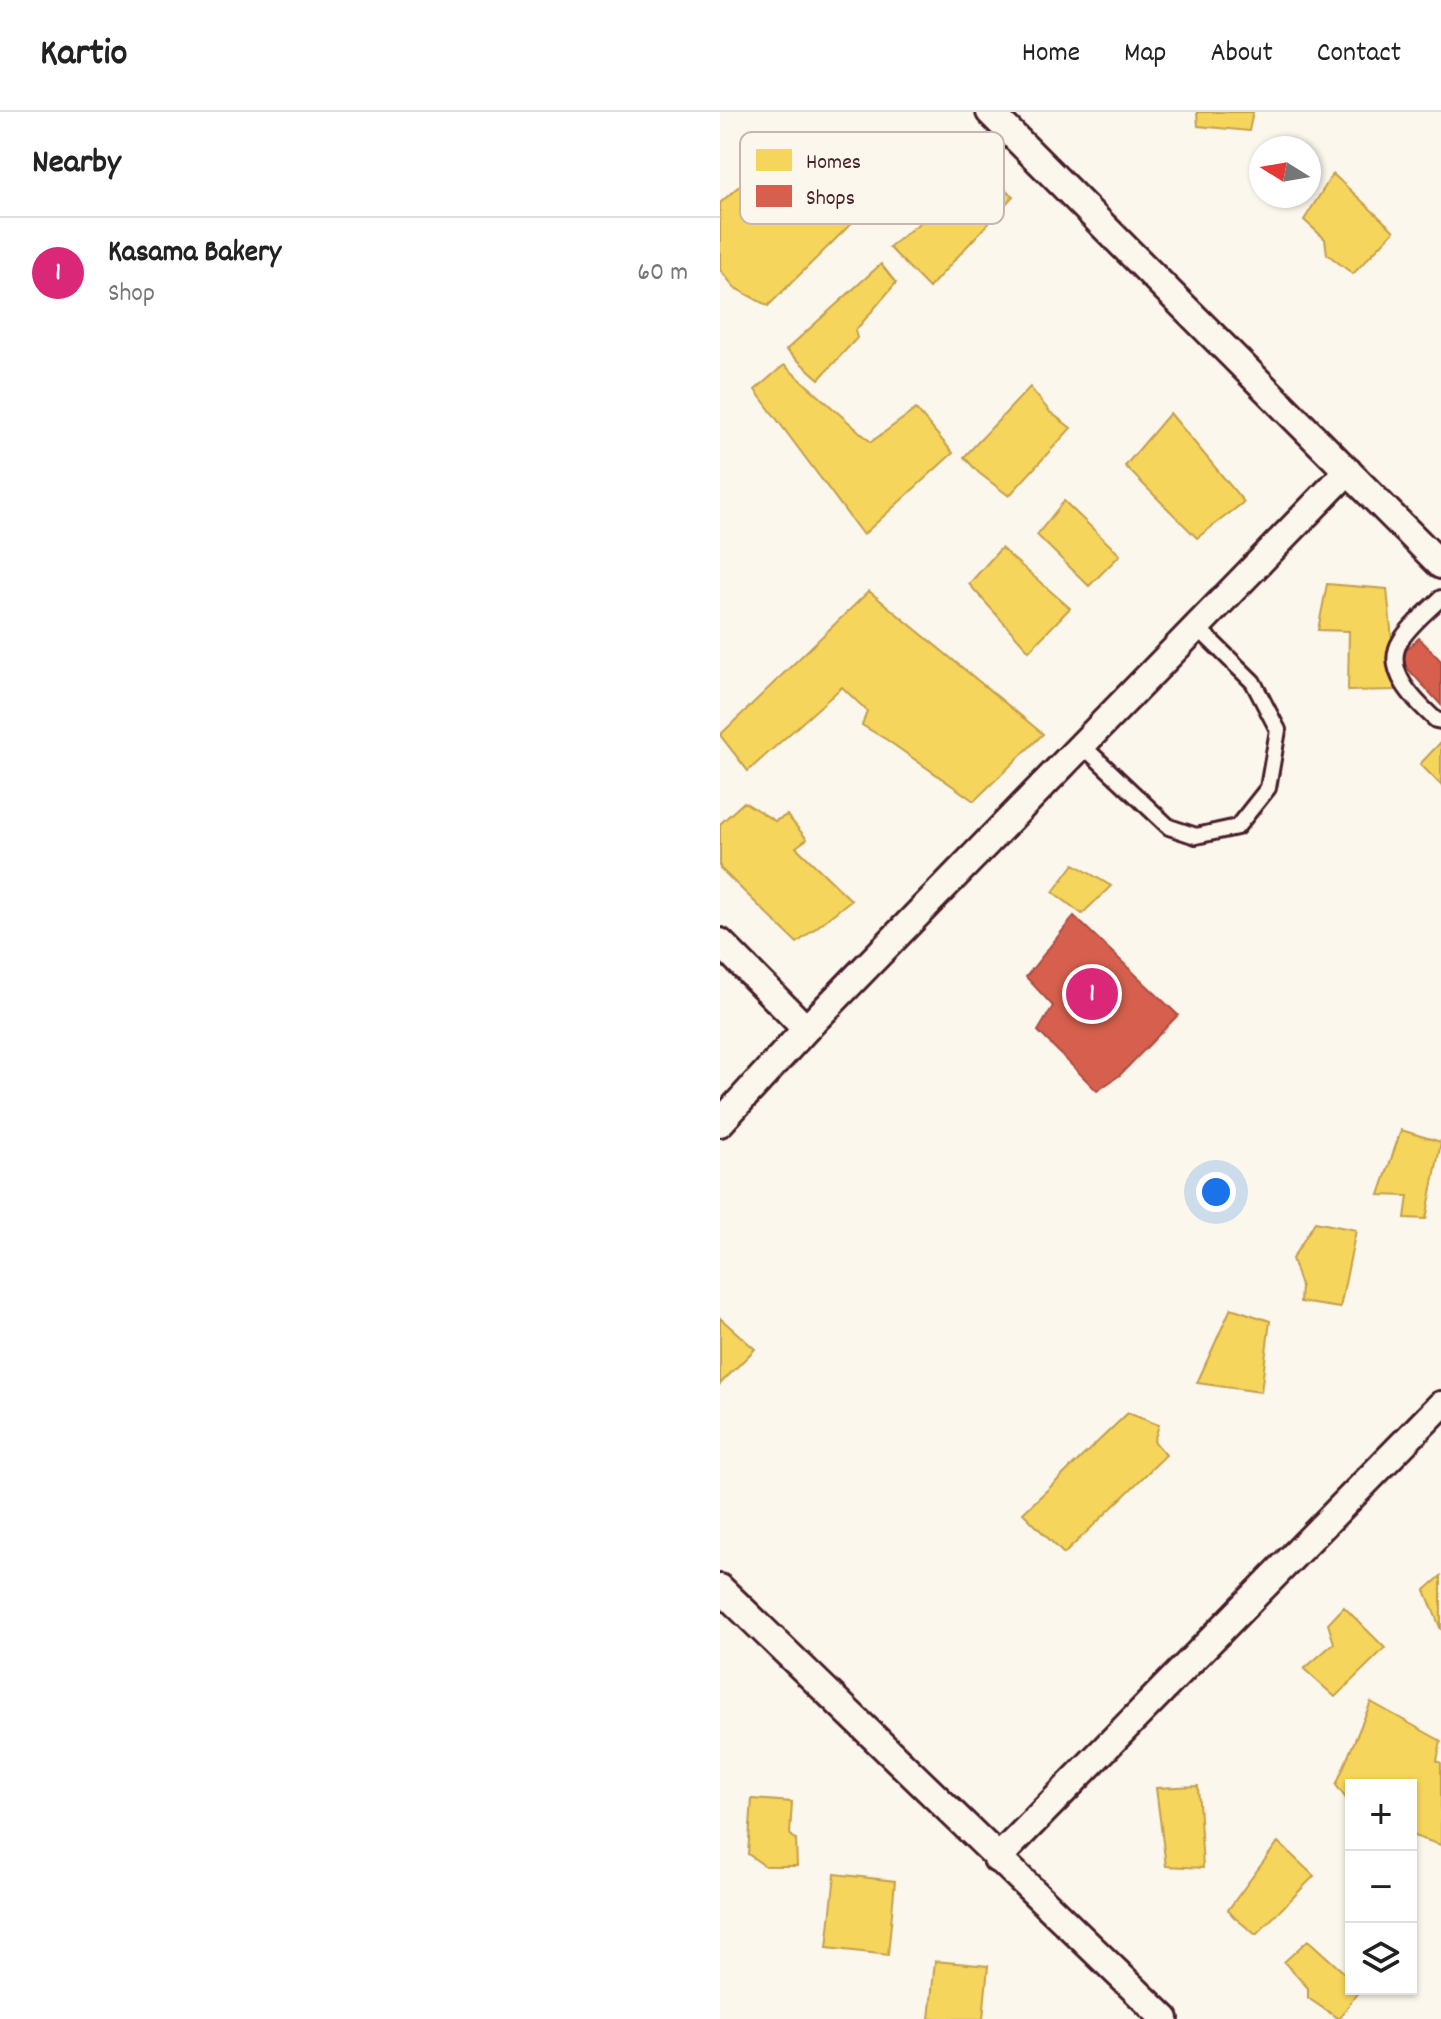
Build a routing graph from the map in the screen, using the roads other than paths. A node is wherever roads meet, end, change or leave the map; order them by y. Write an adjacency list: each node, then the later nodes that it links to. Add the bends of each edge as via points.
1 (995, 114): 2 (street)
2 (1348, 471): 3 (street); 5 (street)
3 (1441, 565)
4 (1441, 598): 6 (lane, via 1401,640 1396,655 1411,697)
5 (1196, 626): 7 (street); 7 (lane, via 1253,682 1278,730 1268,788 1237,827 1196,836 1169,827)
6 (1441, 721)
7 (1082, 745): 9 (street)
8 (720, 942): 9 (street)
9 (806, 1029): 10 (street)
10 (720, 1123)
11 (1441, 1405): 13 (street)
12 (720, 1588): 13 (street)
13 (997, 1859): 14 (street)
14 (1165, 2019)

